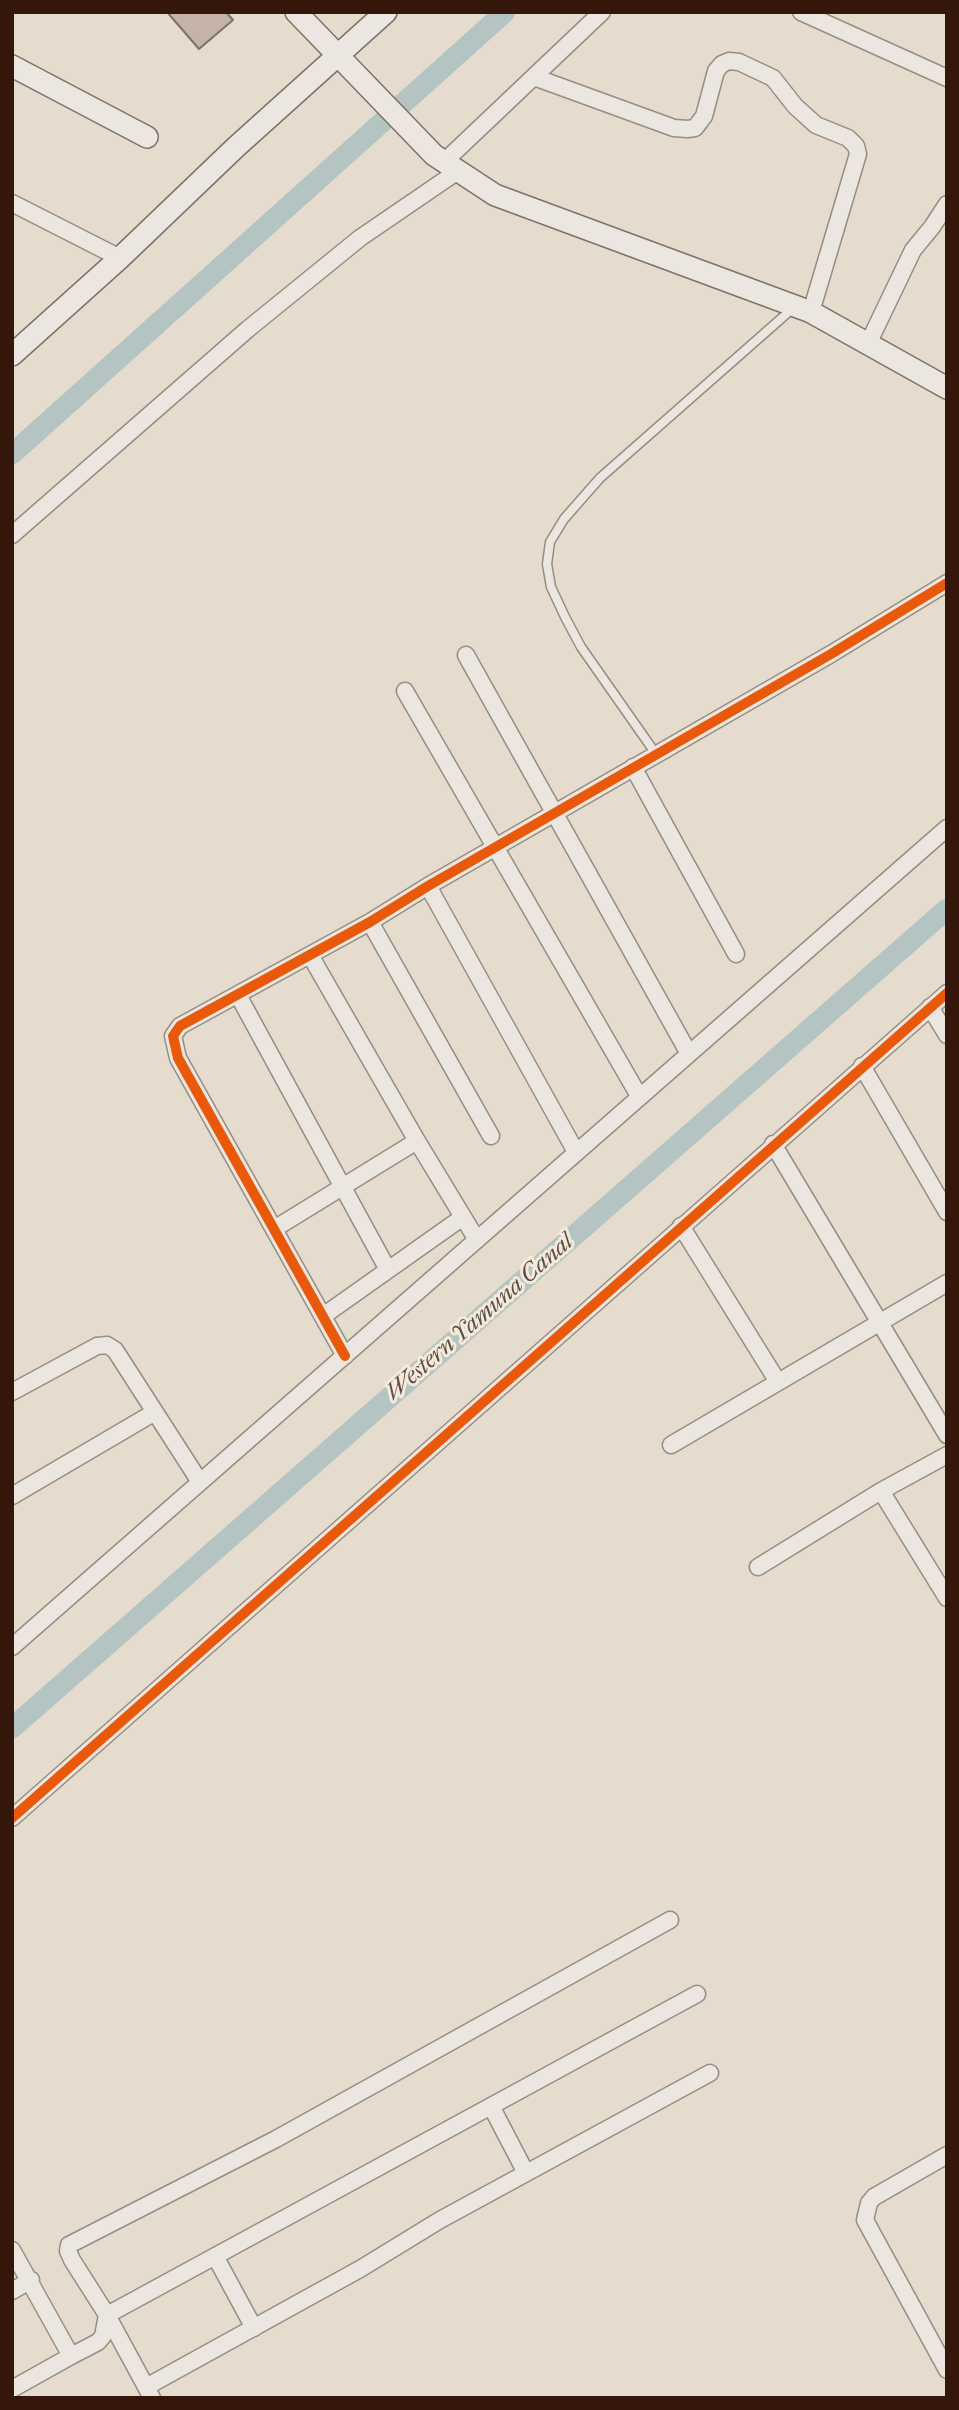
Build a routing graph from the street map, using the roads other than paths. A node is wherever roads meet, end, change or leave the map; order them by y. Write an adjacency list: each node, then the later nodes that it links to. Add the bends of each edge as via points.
1 (386, 12): 5 (main road)
2 (602, 12): 7 (street)
3 (801, 12): 8 (street)
4 (299, 13): 5 (main road)
5 (337, 54): 10 (main road); 13 (main road)
6 (12, 65): 9 (main road)
7 (534, 77): 10 (street); 14 (street, via 687,129 695,128 704,117 716,71 729,61 739,62 773,78 816,125 848,138 858,154)
8 (947, 78)
9 (147, 137)
10 (446, 162): 14 (main road, via 495,195); 18 (street)
11 (12, 203): 13 (street)
12 (947, 204): 15 (street, via 913,250)
13 (120, 258): 16 (main road)
14 (803, 309): 15 (main road); 22 (lane, via 600,478 550,542 551,587 565,617)
15 (869, 344): 17 (main road)
16 (12, 355)
17 (947, 388)
18 (12, 535)
19 (947, 583): 22 (street)
20 (466, 655): 24 (street)
21 (405, 691): 26 (street)
22 (656, 754): 23 (street)
23 (633, 767): 24 (street); 29 (street)
24 (554, 813): 26 (street); 35 (street)
25 (947, 828): 35 (street)
26 (496, 847): 27 (street); 37 (street)
27 (428, 886): 28 (street); 41 (street)
28 (369, 922): 30 (street); 38 (street)
29 (736, 954)
30 (310, 956): 32 (street); 39 (street)
31 (947, 993): 33 (street)
32 (238, 995): 42 (street); 46 (street, via 180,1026 173,1046)
33 (930, 1007): 34 (street); 36 (street)
34 (947, 1035)
35 (688, 1052): 37 (street)
36 (862, 1066): 40 (street); 43 (street)
37 (639, 1096): 41 (street)
38 (491, 1136)
39 (416, 1141): 42 (street); 44 (street)
40 (773, 1144): 45 (street); 51 (street)
41 (576, 1152): 47 (street)
42 (341, 1187): 46 (street); 48 (street)
43 (947, 1212)
44 (463, 1217): 47 (street); 48 (street)
45 (681, 1226): 53 (street); 65 (street)
46 (274, 1229): 50 (street)
47 (477, 1240): 52 (street)
48 (388, 1270): 50 (street)
49 (947, 1283): 51 (street)
50 (323, 1315): 52 (street)
51 (880, 1322): 53 (street); 56 (street)
52 (345, 1356): 59 (street)
53 (778, 1382): 57 (street)
54 (12, 1392): 55 (street, via 97,1346 107,1345 115,1350)
55 (155, 1412): 59 (street); 61 (street)
56 (947, 1435)
57 (671, 1445)
58 (947, 1455): 60 (street)
59 (200, 1482): 64 (street)
60 (881, 1491): 62 (street); 63 (street)
61 (12, 1496)
62 (758, 1567)
63 (947, 1598)
64 (14, 1641)
65 (12, 1818)
66 (670, 1920): 76 (street, via 276,2139 69,2245 72,2260)
67 (697, 1994): 69 (street)
68 (710, 2073): 71 (street)
69 (491, 2106): 71 (street); 73 (street)
70 (947, 2155): 79 (street, via 874,2197 865,2220)
71 (526, 2174): 77 (street)
72 (12, 2250): 74 (street)
73 (215, 2256): 76 (street); 77 (street)
74 (31, 2280): 75 (street); 78 (street)
75 (12, 2291)
76 (107, 2315): 78 (street, via 98,2342); 81 (street)
77 (254, 2328): 81 (street)
78 (71, 2357): 80 (street)
79 (947, 2370)
80 (12, 2389)
81 (149, 2392)

